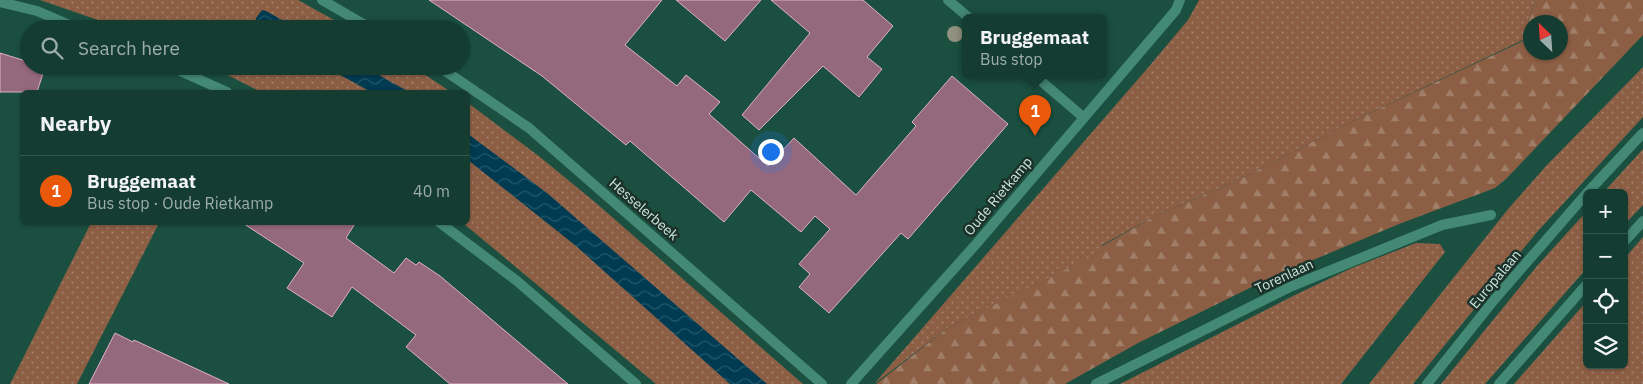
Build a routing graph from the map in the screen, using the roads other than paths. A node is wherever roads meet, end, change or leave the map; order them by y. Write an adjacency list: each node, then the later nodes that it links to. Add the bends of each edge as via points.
1 (322, 0): 7 (street)
2 (948, 0): 5 (street)
3 (1180, 0): 12 (street, Oude Rietkamp, via 1176,10)
4 (0, 2): 6 (street)
5 (964, 14)
6 (58, 20)
7 (356, 20)
8 (189, 75): 11 (street)
9 (451, 75): 22 (street, Hesselerbeek, via 528,128)
10 (1039, 79): 12 (street)
11 (223, 90)
12 (1083, 117): 23 (street, Oude Rietkamp, via 977,243)
13 (1643, 133): 14 (street, Europalaan)
14 (1591, 189)
15 (1583, 198): 25 (street, Europalaan)
16 (1491, 215): 24 (street, Torenlaan, via 1442,225 1292,286)
17 (1643, 221): 19 (street)
18 (443, 225): 21 (street)
19 (1628, 238)
20 (1583, 289): 26 (street)
21 (636, 384)
22 (822, 384)
23 (851, 384)
24 (1096, 384)
25 (1427, 384)
26 (1499, 384)

